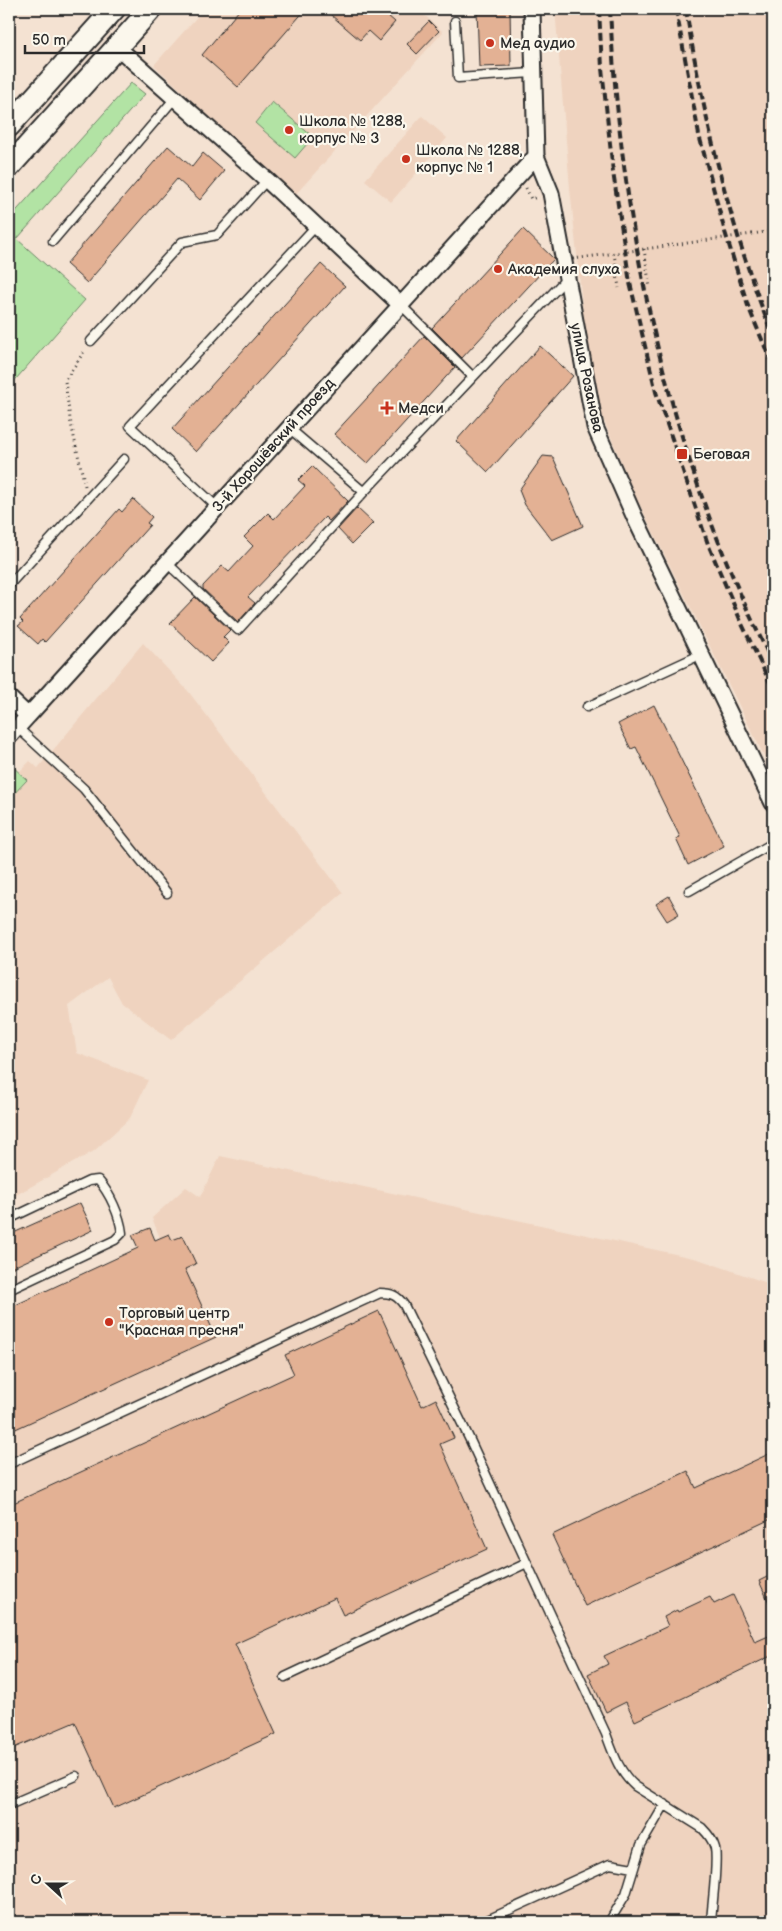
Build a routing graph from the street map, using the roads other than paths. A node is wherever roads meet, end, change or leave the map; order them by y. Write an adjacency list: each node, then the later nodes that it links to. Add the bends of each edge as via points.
1 (114, 9): 8 (main road)
2 (151, 9): 5 (main road)
3 (532, 9): 6 (street, улица Розанова)
4 (455, 21): 6 (lane, via 458,78)
5 (117, 47): 7 (street); 10 (main road)
6 (533, 73): 9 (street, улица Розанова)
7 (175, 98): 11 (street); 13 (lane)
8 (9, 126)
9 (536, 156): 14 (street, улица Розанова, via 551,193); 15 (street, 3-й Хорошёвский проезд)
10 (9, 167)
11 (267, 180): 12 (street); 16 (lane, via 217,235 182,242)
12 (316, 226): 15 (street); 21 (lane, via 130,426)
13 (53, 241)
14 (567, 278): 17 (lane); 24 (street, улица Розанова, via 595,427 635,518)
15 (401, 305): 17 (lane); 18 (street, 3-й Хорошёвский проезд)
16 (91, 341)
17 (473, 377): 20 (lane)
18 (288, 428): 20 (lane); 21 (street, 3-й Хорошёвский проезд)
19 (124, 459): 23 (lane)
20 (364, 492): 22 (lane, via 238,630)
21 (217, 508): 22 (street, 3-й Хорошёвский проезд)
22 (167, 563): 27 (street, 3-й Хорошёвский проезд)
23 (9, 585)
24 (702, 654): 26 (lane); 29 (street, улица Розанова)
25 (9, 698): 27 (street)
26 (587, 706)
27 (28, 716): 28 (street, 3-й Хорошёвский проезд)
28 (13, 732): 32 (lane, via 84,789)
29 (773, 803)
30 (773, 843): 31 (lane)
31 (689, 891)
32 (167, 893)
33 (9, 1219): 34 (lane, via 89,1181 98,1180 104,1186 122,1233 115,1240)
34 (9, 1290)
35 (9, 1464): 36 (lane, via 380,1293 390,1293 404,1304)
36 (527, 1563): 37 (lane); 39 (lane, via 620,1768 635,1786)
37 (285, 1677)
38 (76, 1776): 40 (lane)
39 (665, 1804): 41 (lane, via 646,1835); 44 (lane, via 702,1828 712,1840 715,1857)
40 (9, 1805)
41 (633, 1868): 42 (lane, via 610,1864); 43 (lane, via 626,1894)
42 (483, 1922)
43 (609, 1922)
44 (711, 1922)

